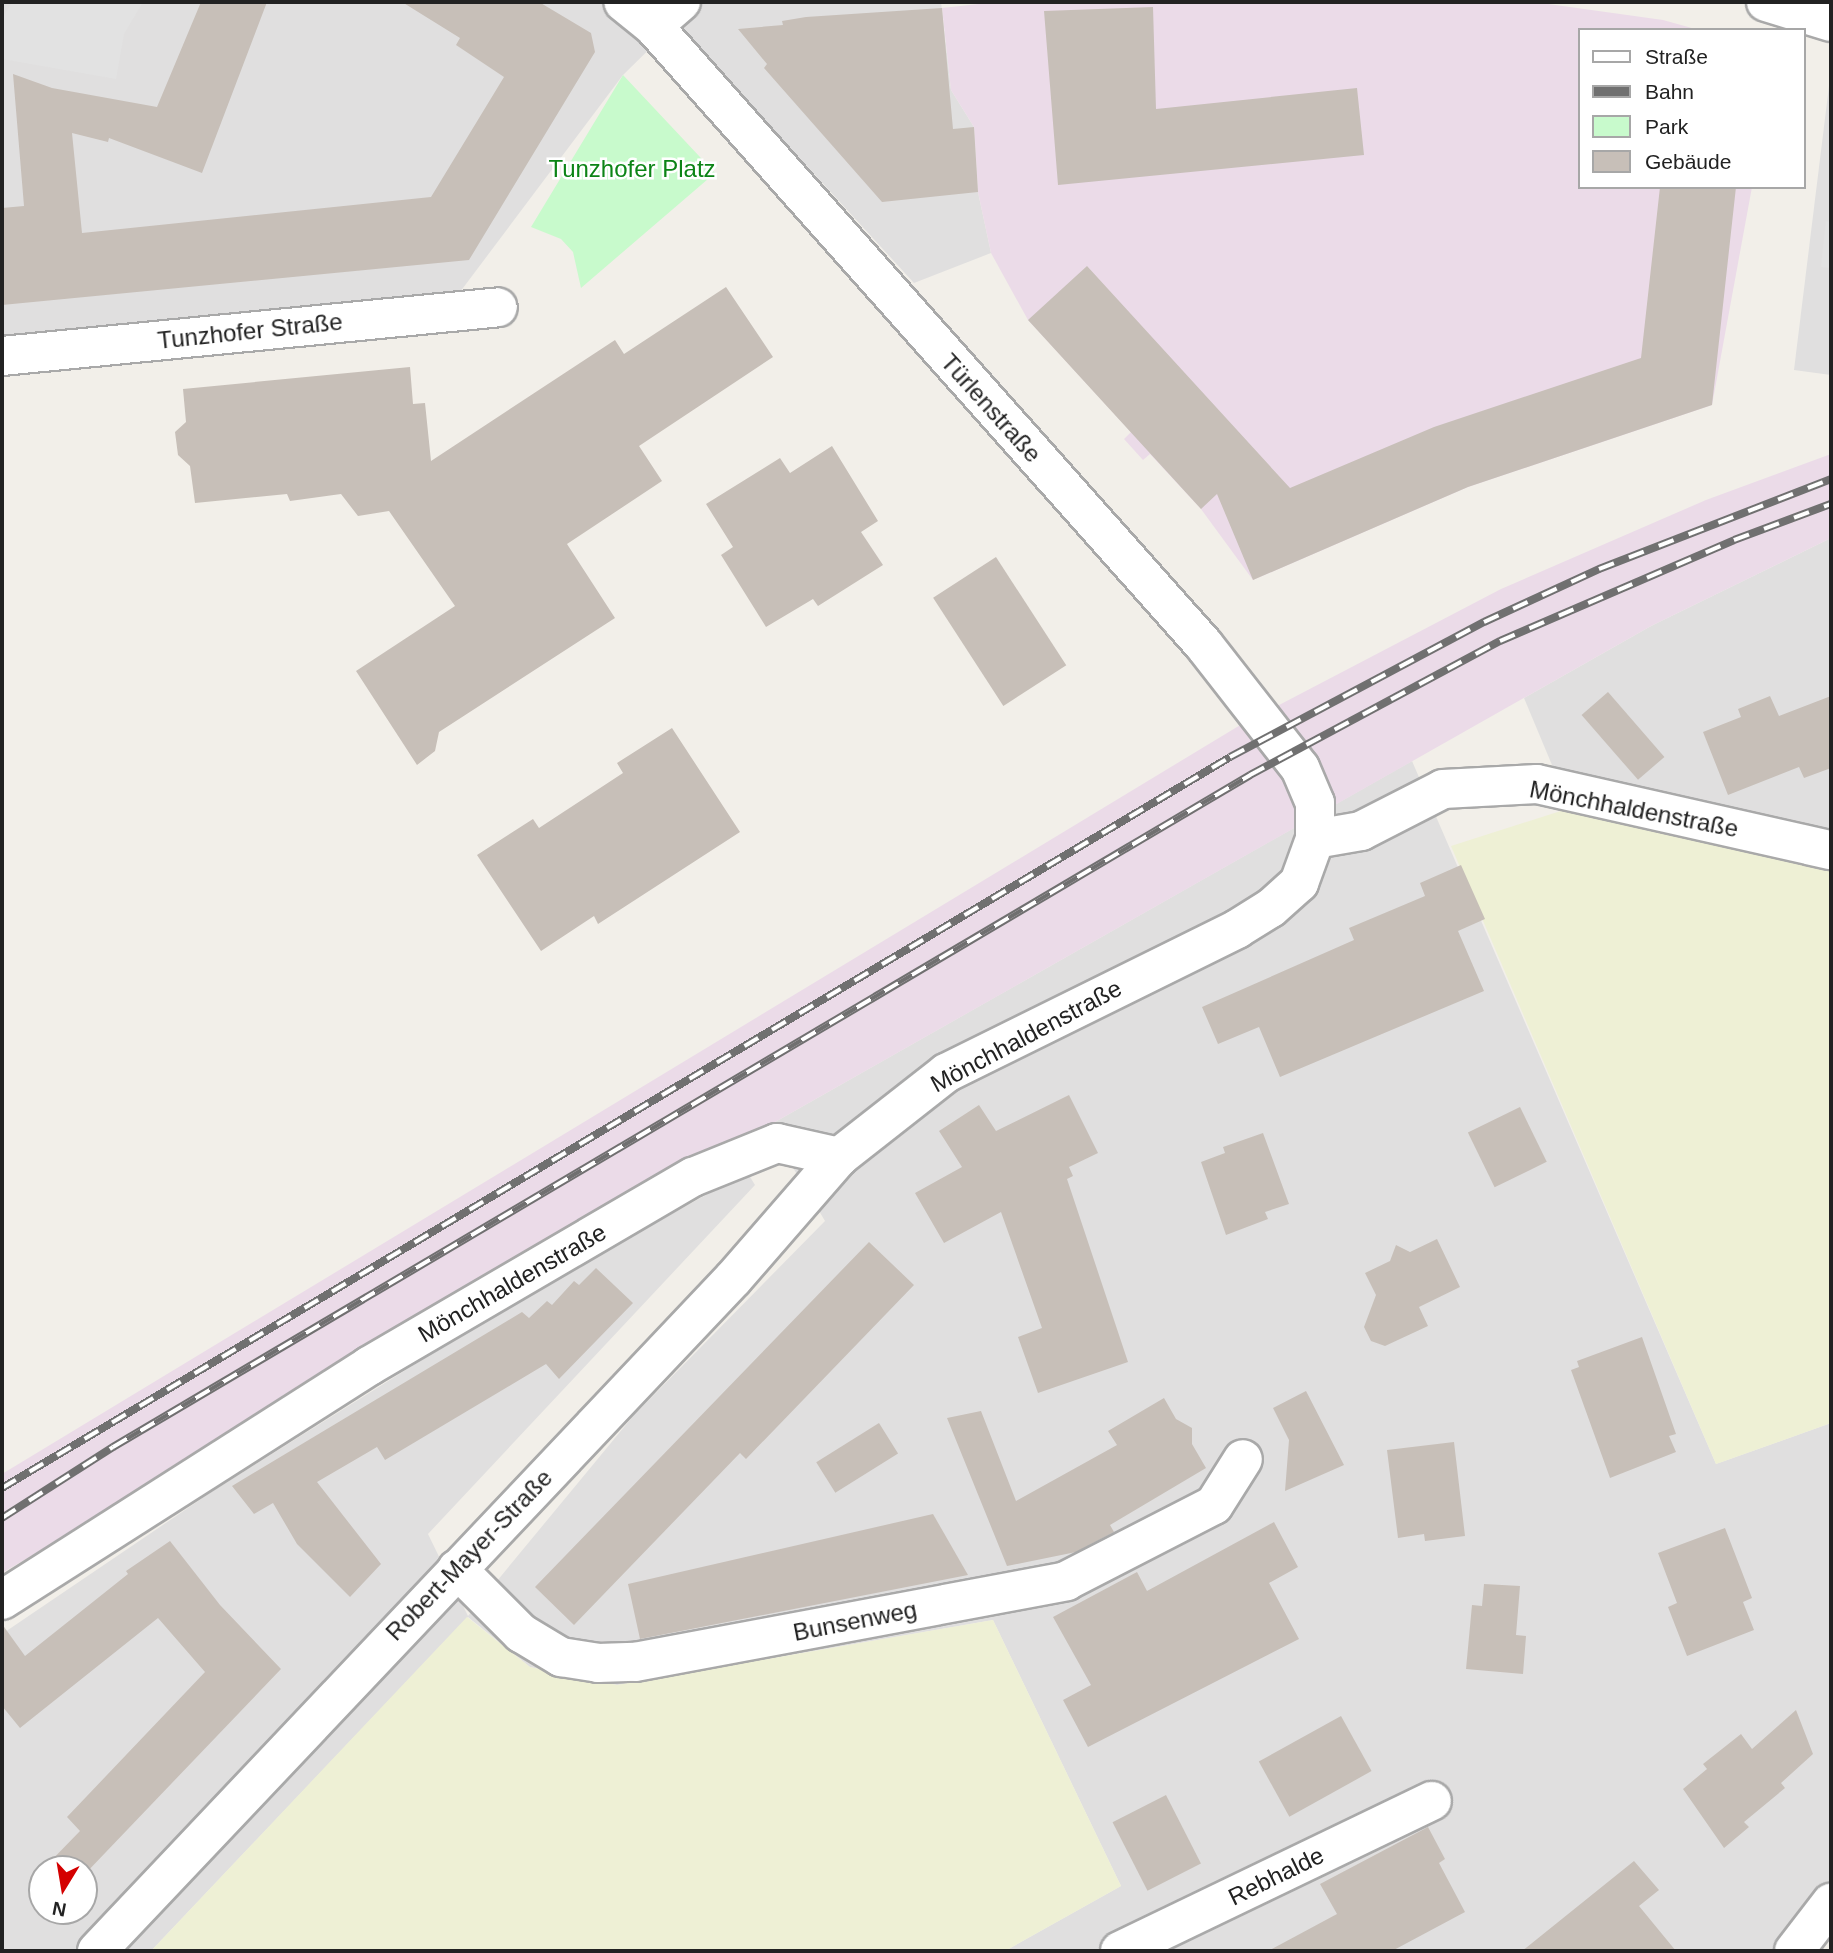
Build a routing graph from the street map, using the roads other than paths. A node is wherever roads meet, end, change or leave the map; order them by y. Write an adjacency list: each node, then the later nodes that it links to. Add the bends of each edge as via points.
1 (623, 2): 3 (street, Türlenstraße)
2 (1766, 2): 4 (street)
3 (667, 14): 7 (street, Türlenstraße, via 1262,715 1300,768 1315,803)
4 (1831, 22)
5 (498, 307): 6 (street, Tunzhofer Straße)
6 (2, 356)
7 (1315, 839): 8 (street, Mönchhaldenstraße, via 1360,831 1443,789 1537,785); 9 (street, Mönchhaldenstraße, via 1299,883 1271,908 946,1073)
8 (1831, 850)
9 (839, 1157): 11 (street, Robert-Mayer-Straße, via 733,1279); 12 (street, Mönchhaldenstraße, via 777,1143 693,1177 369,1366)
10 (1243, 1459): 11 (street, Bunsenweg, via 1214,1505 1066,1580 635,1662 561,1657 521,1633)
11 (457, 1569): 15 (street, Robert-Mayer-Straße)
12 (2, 1600)
13 (1432, 1801): 16 (street, Rebhalde)
14 (1831, 1903): 17 (street)
15 (97, 1951)
16 (1120, 1951)
17 (1794, 1951)

